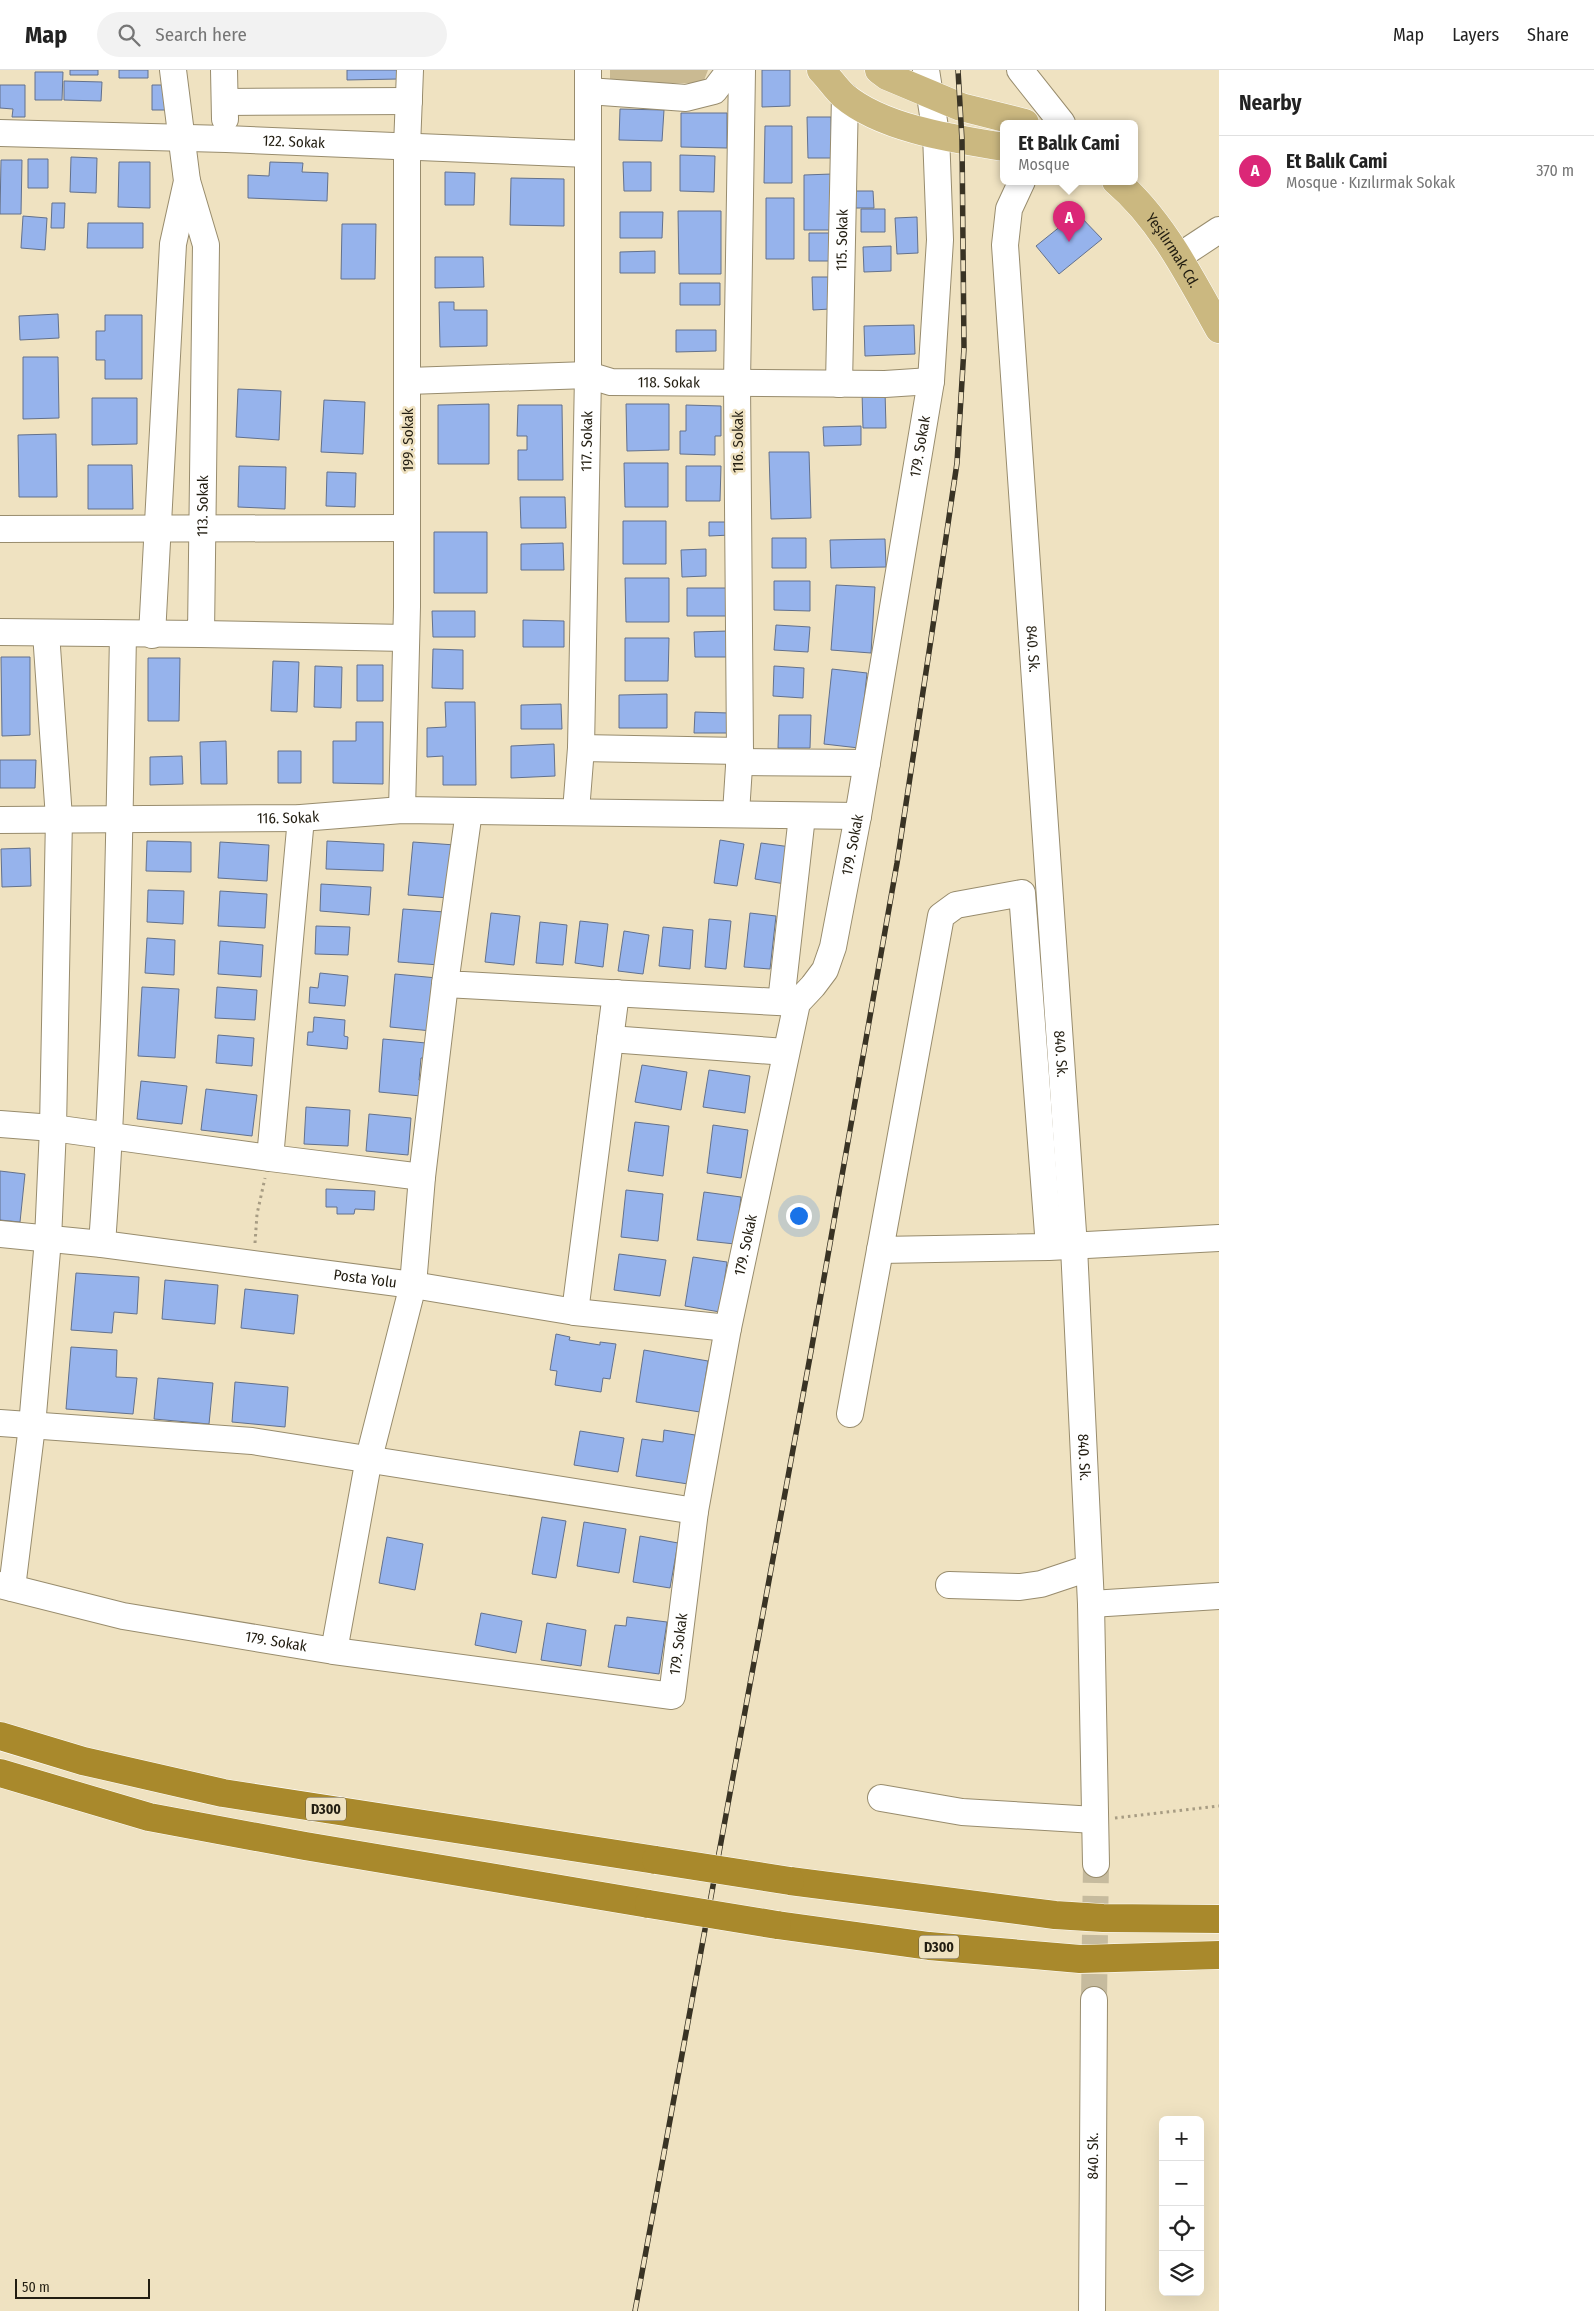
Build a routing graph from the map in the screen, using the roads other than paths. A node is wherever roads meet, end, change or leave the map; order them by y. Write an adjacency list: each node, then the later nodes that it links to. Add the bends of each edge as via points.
1 (173, 70): 18 (street)
2 (224, 70): 13 (street)
3 (410, 70): 12 (street, 199. Sokak)
4 (730, 70): 9 (street, via 714,92 686,98)
5 (742, 70): 32 (street, 116. Sokak)
6 (821, 70): 11 (main road)
7 (879, 70): 10 (main road, via 887,76)
8 (1020, 70): 15 (street)
9 (588, 80): 22 (street, 117. Sokak)
10 (928, 82): 14 (main road, via 961,106); 17 (street, 179. Sokak)
11 (845, 96): 17 (main road, via 886,121); 33 (street, 115. Sokak)
12 (409, 101): 13 (street); 20 (street, 199. Sokak)
13 (225, 102): 19 (street)
14 (1013, 120)
15 (1060, 120)
16 (0, 133): 18 (street, 122. Sokak)
17 (936, 134): 21 (main road); 31 (street, 179. Sokak, via 940,240)
18 (181, 138): 19 (street, 122. Sokak); 23 (street)
19 (226, 138): 20 (street, 122. Sokak)
20 (407, 147): 22 (street, 122. Sokak); 30 (street, 199. Sokak)
21 (1000, 147)
22 (588, 154): 29 (street, 117. Sokak)
23 (187, 181): 36 (street, 113. Sokak, via 206,245); 37 (street, via 174,244)
24 (1020, 185): 71 (street, 840. Sk., via 1009,209 1005,245)
25 (1121, 185): 27 (main road, Yeşilırmak Cd., via 1133,195)
26 (1219, 230): 27 (street)
27 (1178, 257): 28 (main road, Yeşilırmak Cd.)
28 (1219, 329)
29 (588, 376): 30 (street, 118. Sokak); 32 (street, 118. Sokak, via 611,382); 44 (street, 117. Sokak)
30 (408, 381): 34 (street, 199. Sokak)
31 (931, 381): 33 (street, 118. Sokak); 46 (street, 179. Sokak)
32 (737, 383): 33 (street, 118. Sokak); 45 (street, 116. Sokak)
33 (839, 384)
34 (407, 528): 36 (street); 43 (street, 199. Sokak)
35 (0, 529): 37 (street)
36 (203, 529): 37 (street); 42 (street, 113. Sokak)
37 (156, 530): 41 (street)
38 (0, 632): 39 (street)
39 (46, 633): 40 (street); 53 (street)
40 (123, 634): 41 (street); 56 (street)
41 (152, 634): 42 (street)
42 (200, 634): 43 (street)
43 (406, 638): 47 (street, 199. Sokak)
44 (581, 748): 45 (street); 49 (street, 117. Sokak)
45 (739, 757): 46 (street); 50 (street, 116. Sokak)
46 (867, 763): 52 (street, 179. Sokak)
47 (402, 810): 48 (street, 116. Sokak); 54 (street, 116. Sokak)
48 (469, 811): 49 (street, 116. Sokak); 57 (street)
49 (576, 811): 50 (street, 116. Sokak)
50 (736, 813): 51 (street, 116. Sokak)
51 (802, 816): 52 (street, 116. Sokak); 59 (street)
52 (858, 816): 59 (street, 179. Sokak, via 833,947 825,970 813,986)
53 (59, 818): 55 (street, 116. Sokak); 56 (street, 116. Sokak); 63 (street)
54 (301, 818): 56 (street, 116. Sokak); 65 (street)
55 (0, 820)
56 (120, 820): 64 (street)
57 (445, 984): 58 (street); 66 (street)
58 (616, 993): 59 (street); 60 (street)
59 (789, 1002): 61 (street, 179. Sokak)
60 (610, 1039): 61 (street); 74 (street)
61 (786, 1052): 75 (street, 179. Sokak)
62 (0, 1124): 63 (street)
63 (53, 1128): 64 (street); 69 (street)
64 (110, 1136): 65 (street); 70 (street)
65 (270, 1158): 66 (street)
66 (422, 1176): 73 (street)
67 (0, 1234): 69 (street, Posta Yolu)
68 (1219, 1238): 71 (street)
69 (48, 1239): 70 (street, Posta Yolu); 78 (street)
70 (102, 1244): 73 (street, Posta Yolu)
71 (1062, 1247): 72 (street); 72 (street, via 1022,893 956,905 942,916); 81 (street, 840. Sk.)
72 (880, 1250): 76 (street)
73 (413, 1285): 74 (street, Posta Yolu); 79 (street)
74 (575, 1312): 75 (street, Posta Yolu)
75 (728, 1328): 80 (street, 179. Sokak)
76 (850, 1414)
77 (0, 1423): 78 (street)
78 (32, 1426): 79 (street, via 252,1441); 82 (street)
79 (369, 1458): 80 (street); 86 (street)
80 (696, 1510): 86 (street, 179. Sokak, via 672,1696)
81 (1089, 1568): 83 (street, via 1041,1584 1020,1587); 85 (street, 840. Sk.)
82 (6, 1586): 86 (street, 179. Sokak, via 123,1616)
83 (948, 1586)
84 (1219, 1596): 85 (street)
85 (1091, 1604): 90 (street, 840. Sk.)
86 (334, 1651)
87 (0, 1736): 92 (highway, D300, bridge, via 83,1761 223,1793 790,1881 1055,1915)
88 (0, 1773): 93 (highway, D300, bridge, via 149,1817 777,1925 929,1946 1080,1959)
89 (881, 1798): 90 (street, via 962,1812)
90 (1095, 1820): 91 (street, 840. Sk.)
91 (1096, 1864)
92 (1219, 1919)
93 (1219, 1955)
94 (1094, 2000): 95 (street, 840. Sk.)
95 (1092, 2311)

